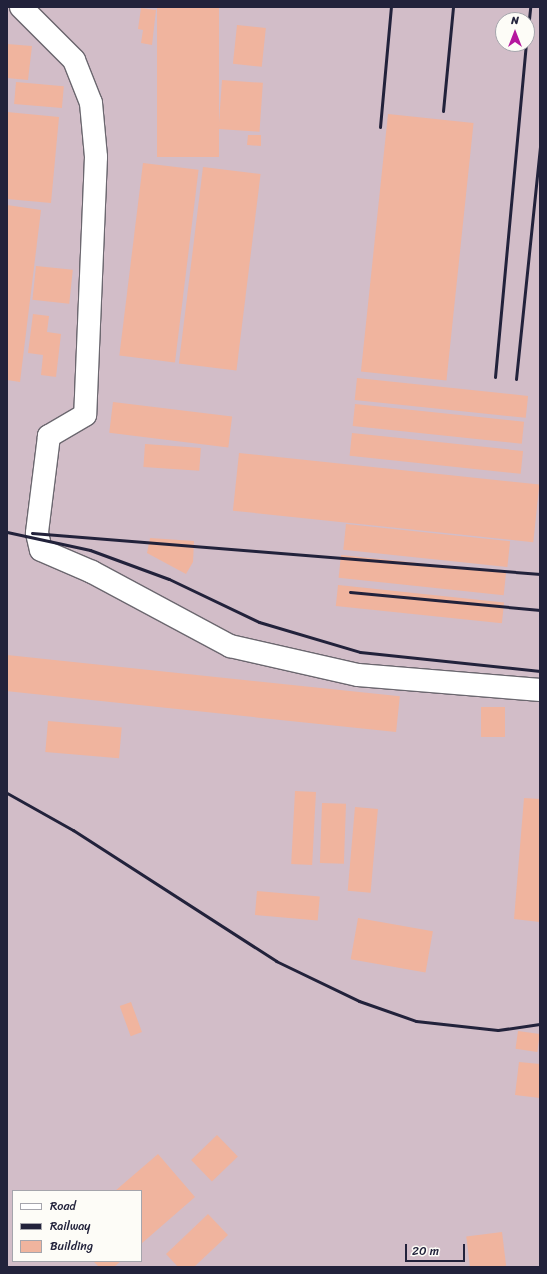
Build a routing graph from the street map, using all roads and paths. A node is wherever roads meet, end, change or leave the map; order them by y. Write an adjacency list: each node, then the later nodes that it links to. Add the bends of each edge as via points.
1 (21, 7): 2 (lane, via 74,60 91,104 96,157 84,415 49,436 37,533 41,550 92,572 230,646 358,675)
2 (540, 690)

